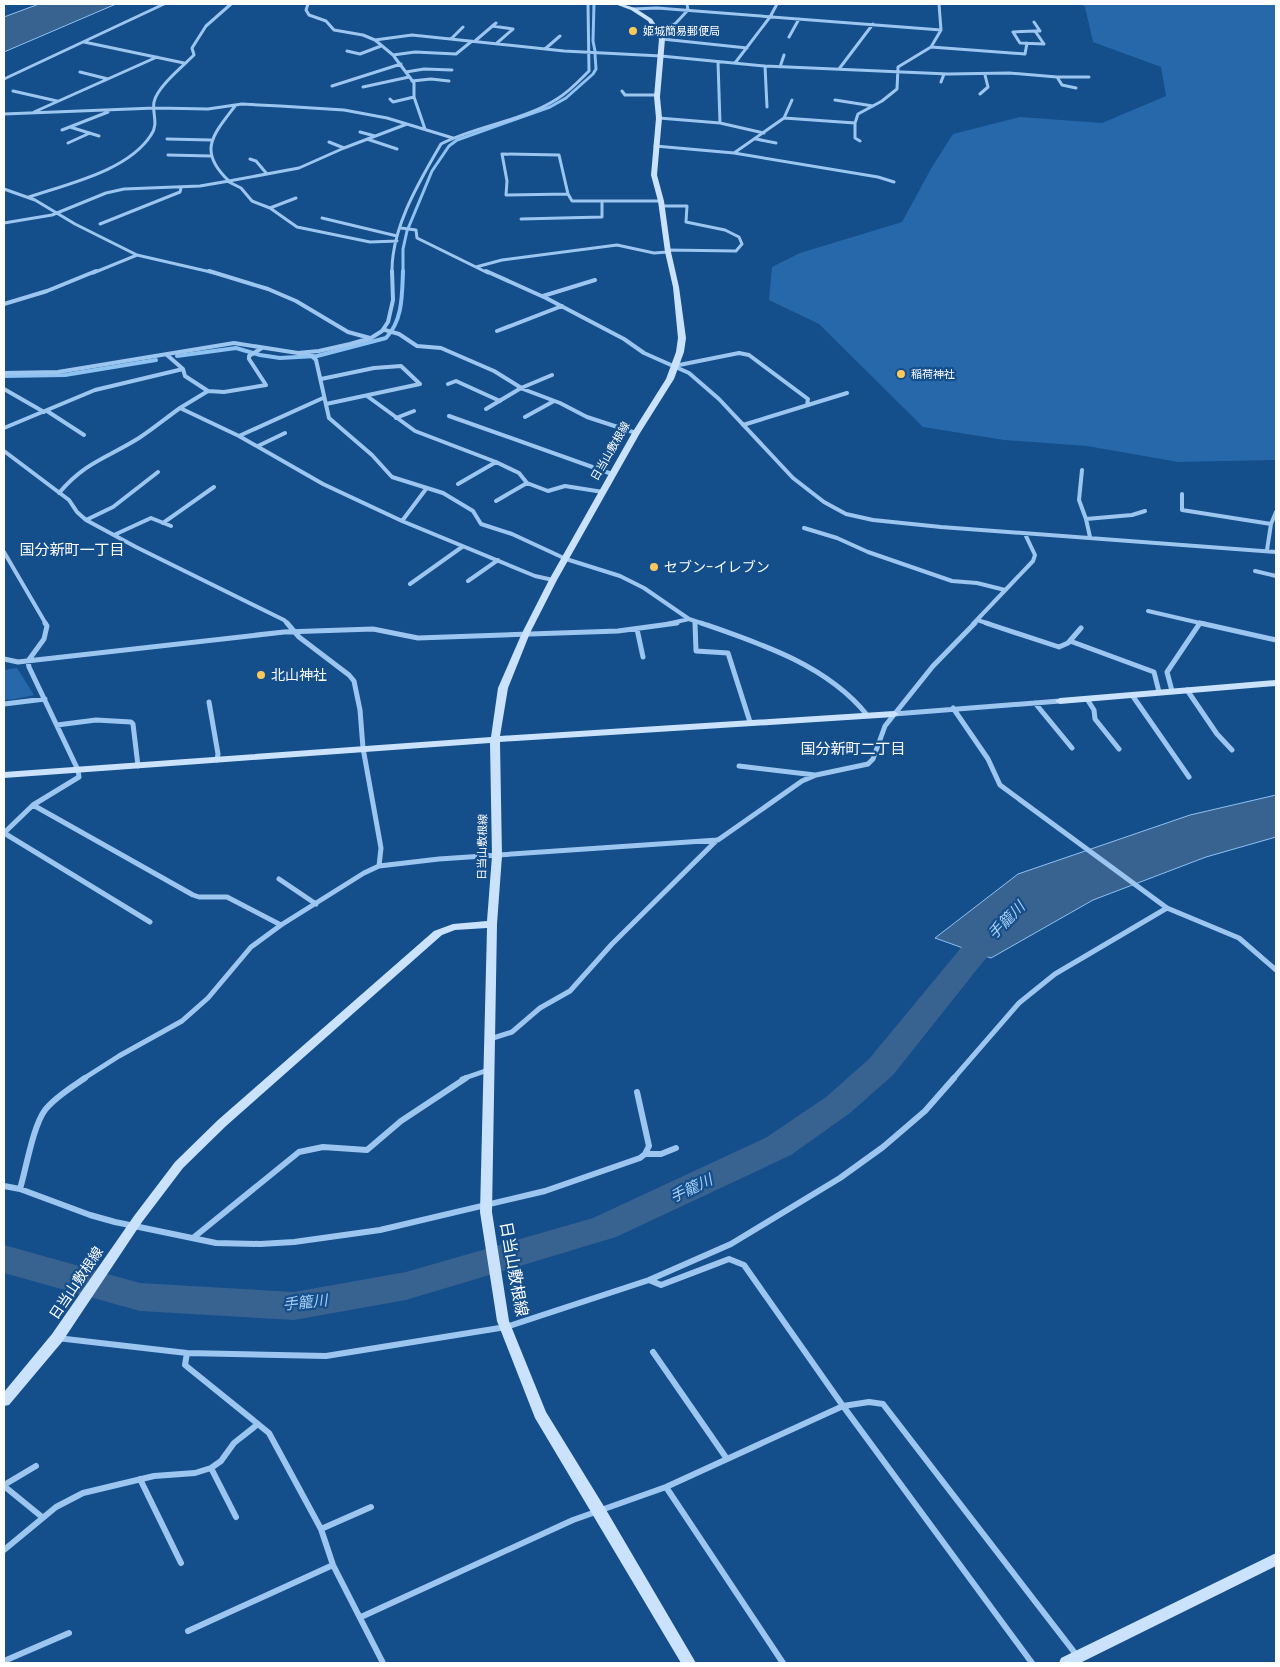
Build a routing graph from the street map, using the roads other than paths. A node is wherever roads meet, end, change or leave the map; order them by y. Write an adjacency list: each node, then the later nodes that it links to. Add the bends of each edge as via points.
1 (164, 4): 27 (street)
2 (231, 4): 41 (street, via 206,26 192,48 194,55)
3 (308, 4): 25 (street, via 306,10 309,15 326,21 334,30)
4 (588, 4): 35 (street)
5 (618, 4): 9 (main road)
6 (687, 4): 10 (street)
7 (776, 4): 11 (street)
8 (940, 4): 19 (street)
9 (633, 9): 10 (street); 18 (main road, via 650,20)
10 (688, 10): 11 (street); 18 (street, via 675,24)
11 (770, 17): 12 (street); 32 (street)
12 (799, 19): 15 (street); 22 (street)
13 (1034, 22): 20 (street, via 1040,32)
14 (496, 23): 17 (street)
15 (874, 24): 19 (street); 46 (street)
16 (463, 26): 23 (street)
17 (492, 26): 26 (street); 28 (street, via 513,28)
18 (656, 30): 24 (main road)
19 (941, 30): 31 (street)
20 (1035, 31): 29 (street, via 1044,44); 29 (street, via 1012,32 1020,43)
21 (560, 36): 33 (street)
22 (789, 37)
23 (451, 39): 25 (street, via 412,35); 26 (street)
24 (662, 39): 32 (street); 38 (main road, 日当山敷根線)
25 (376, 40): 30 (street)
26 (473, 41): 28 (street); 37 (street, via 456,54 415,52)
27 (84, 42): 39 (street); 56 (street)
28 (497, 43): 33 (street)
29 (1026, 43): 31 (street, via 1025,54)
30 (381, 46): 34 (street, via 359,55); 37 (street)
31 (931, 47): 48 (street, via 898,66)
32 (747, 48): 42 (street)
33 (545, 49): 35 (street)
34 (347, 51)
35 (589, 52): 38 (street); 93 (street, via 589,71 557,100 532,112)
36 (784, 55): 45 (street)
37 (393, 56): 43 (street)
38 (661, 56): 40 (street); 67 (main road, 日当山敷根線)
39 (157, 58): 41 (street); 57 (street)
40 (718, 62): 42 (street); 82 (street)
41 (184, 63): 76 (street, via 159,91)
42 (735, 63): 44 (street)
43 (401, 64): 50 (street); 61 (street)
44 (765, 66): 45 (street); 75 (street)
45 (780, 67): 46 (street)
46 (839, 69): 48 (street)
47 (452, 70): 50 (street)
48 (899, 71): 51 (street); 74 (street, via 897,89)
49 (80, 72): 57 (street)
50 (406, 72): 53 (street)
51 (944, 74): 52 (street); 60 (street)
52 (985, 75): 54 (street, via 1009,73); 66 (street, via 988,87)
53 (409, 77): 58 (street); 62 (street)
54 (1058, 77): 55 (street); 63 (street, via 1062,85)
55 (1089, 78)
56 (4, 79)
57 (108, 79): 72 (street)
58 (412, 81): 59 (street); 68 (street)
59 (449, 81)
60 (940, 82)
61 (332, 86)
62 (363, 87)
63 (1076, 88)
64 (14, 91): 72 (street)
65 (622, 91): 67 (street, via 625,95)
66 (980, 94)
67 (657, 95): 80 (main road, 日当山敷根線)
68 (414, 97): 69 (street, via 393,102); 86 (street)
69 (390, 99)
70 (792, 100): 81 (street)
71 (836, 100): 74 (street)
72 (57, 101): 78 (street)
73 (235, 106): 76 (street); 84 (street, via 344,110); 97 (street)
74 (874, 106): 83 (street, via 858,114)
75 (767, 107)
76 (155, 108): 77 (street); 115 (street, via 156,125 151,136 128,159 90,177)
77 (113, 110): 78 (street); 85 (street)
78 (30, 113): 79 (street)
79 (4, 114)
80 (659, 118): 82 (street); 102 (main road, 日当山敷根線)
81 (784, 118): 83 (street); 90 (street)
82 (720, 123): 90 (street)
83 (855, 123): 98 (street, via 855,138)
84 (408, 124): 86 (street); 92 (street)
85 (70, 127): 87 (street); 89 (street)
86 (426, 129): 93 (street)
87 (62, 130)
88 (360, 132): 92 (street)
89 (90, 133): 91 (street); 100 (street)
90 (764, 133): 95 (street)
91 (99, 136)
92 (376, 136): 94 (street)
93 (453, 138): 127 (street, via 441,144 437,151)
94 (367, 139): 103 (street); 104 (street)
95 (756, 139): 101 (street); 105 (street)
96 (167, 140): 97 (street)
97 (211, 140): 107 (street)
98 (860, 141)
99 (329, 142): 103 (street)
100 (68, 143)
101 (776, 143)
102 (655, 146): 105 (street); 118 (main road, 日当山敷根線, via 654,175)
103 (344, 148): 109 (street, via 299,168)
104 (397, 149)
105 (734, 153): 111 (street)
106 (168, 155): 107 (street)
107 (211, 156): 110 (street, via 215,166)
108 (250, 159): 109 (street)
109 (267, 174): 110 (street)
110 (229, 181): 112 (street); 119 (street, via 252,201)
111 (894, 182)
112 (181, 188): 120 (street, via 124,189); 126 (street, via 180,192)
113 (4, 189): 115 (street)
114 (568, 194): 114 (street, via 559,154 502,154 508,181 506,195); 117 (street, via 572,201)
115 (28, 198): 120 (street)
116 (296, 198): 119 (street)
117 (602, 202): 118 (street); 123 (street, via 602,217)
118 (661, 204): 130 (main road, 日当山敷根線); 130 (street, via 687,206 686,222 725,230 740,237 742,244 736,251)
119 (270, 208): 129 (street, via 297,227 370,242)
120 (57, 213): 125 (street); 131 (street)
121 (322, 218): 124 (street)
122 (349, 219): 124 (street)
123 (521, 219)
124 (344, 222): 128 (street)
125 (4, 223)
126 (100, 224)
127 (403, 228): 128 (street); 132 (street, via 416,230 417,238)
128 (397, 236): 129 (street)
129 (397, 241): 137 (street, via 393,253 393,304)
130 (668, 251): 132 (street, via 654,252 617,245 502,260); 143 (main road, 日当山敷根線, via 682,338)
131 (137, 255): 135 (street, via 47,291); 139 (street, via 221,274 268,289 348,332)
132 (476, 267): 134 (street)
133 (595, 280): 134 (street)
134 (543, 297): 136 (street)
135 (4, 304)
136 (562, 306): 138 (street); 143 (street, via 624,338 644,353)
137 (387, 330): 139 (street); 149 (street, via 416,346 441,348 494,371)
138 (497, 331)
139 (371, 338): 141 (street)
140 (260, 349): 141 (street); 142 (street, via 252,344 234,343); 151 (street, via 249,356 266,385 224,392)
141 (308, 352): 147 (street, via 316,360)
142 (168, 355): 144 (street); 145 (street, via 58,372)
143 (674, 366): 158 (street, via 749,355 808,399); 166 (street, via 700,381); 168 (main road, 日当山敷根線, via 670,379)
144 (183, 369): 151 (street, via 185,376); 162 (street, via 95,390)
145 (4, 373)
146 (552, 375): 149 (street)
147 (321, 379): 153 (street, via 402,366 420,384); 154 (street)
148 (448, 384): 155 (street, via 456,381)
149 (521, 388): 155 (street); 156 (street)
150 (4, 389): 162 (street)
151 (208, 391): 159 (street)
152 (847, 393): 158 (street)
153 (367, 396): 157 (street); 165 (street)
154 (323, 398): 157 (street); 171 (street)
155 (500, 401): 160 (street)
156 (554, 401): 164 (street); 168 (street, via 587,417)
157 (326, 404): 181 (street, via 329,418 392,477)
158 (807, 405): 166 (street)
159 (180, 408): 171 (street); 183 (street, via 138,438 88,465)
160 (486, 409)
161 (414, 411): 165 (street)
162 (45, 412): 167 (street); 170 (street)
163 (449, 416): 177 (street)
164 (525, 417)
165 (396, 418): 174 (street, via 415,431)
166 (742, 425): 195 (street, via 794,478 824,502 846,514 873,520)
167 (4, 428)
168 (636, 432): 177 (main road, 日当山敷根線)
169 (284, 433): 172 (street)
170 (84, 435)
171 (240, 436): 172 (street)
172 (258, 446): 190 (street, via 323,484)
173 (4, 450): 183 (street)
174 (496, 462): 178 (street, via 519,474); 179 (street)
175 (1082, 470): 188 (street, via 1079,507)
176 (158, 472): 189 (street, via 113,507)
177 (612, 474): 182 (main road, 日当山敷根線)
178 (527, 483): 182 (street, via 548,491 565,486); 185 (street)
179 (458, 484)
180 (214, 487): 191 (street)
181 (426, 489): 190 (street); 203 (street, via 443,493 473,511 481,524 512,534)
182 (602, 492): 203 (main road, 日当山敷根線)
183 (59, 493): 189 (street)
184 (1182, 494): 192 (street, via 1182,510)
185 (496, 501)
186 (1145, 511): 188 (street)
187 (1276, 512): 192 (street)
188 (1086, 519): 197 (street)
189 (86, 520): 196 (street)
190 (402, 521): 198 (street)
191 (163, 522): 193 (street); 196 (street, via 152,518)
192 (1271, 524): 199 (street)
193 (171, 526)
194 (804, 528): 209 (street, via 952,581)
195 (1025, 534): 197 (street); 209 (street, via 1034,555)
196 (114, 535): 216 (street, via 284,620)
197 (1090, 537): 199 (street)
198 (462, 547): 202 (street); 208 (street)
199 (1267, 550): 201 (street)
200 (4, 552): 222 (street, via 47,626 44,639)
201 (1276, 552)
202 (498, 560): 206 (street); 207 (street)
203 (566, 560): 206 (main road, 日当山敷根線); 211 (street, via 593,566 632,582)
204 (1254, 571): 205 (street)
205 (1276, 576)
206 (553, 580): 217 (main road, 日当山敷根線)
207 (468, 581)
208 (410, 584)
209 (1005, 590): 212 (street)
210 (1148, 611): 213 (street)
211 (692, 620): 215 (street); 236 (street, via 760,644 799,663 837,687); 237 (street, via 696,652 728,653)
212 (977, 620): 219 (street, via 1059,647); 235 (street, via 933,666)
213 (1200, 623): 218 (street); 225 (street, via 1168,672)
214 (1081, 628): 219 (street)
215 (637, 630): 217 (street); 220 (street)
216 (295, 632): 217 (street, via 373,629 418,638); 222 (street); 240 (street, via 354,681)
217 (526, 632): 239 (main road, 日当山敷根線, via 503,688)
218 (1276, 640)
219 (1070, 641): 226 (street, via 1154,672)
220 (643, 657)
221 (4, 659): 222 (street)
222 (28, 661): 228 (street)
223 (1276, 683): 224 (main road)
224 (1187, 690): 225 (main road); 243 (street)
225 (1172, 691): 226 (main road)
226 (1159, 692): 227 (main road)
227 (1132, 695): 229 (main road); 250 (street)
228 (45, 699): 233 (street); 238 (street)
229 (1087, 699): 230 (main road); 242 (street, via 1096,719)
230 (1060, 701): 232 (street)
231 (208, 702): 244 (street, via 218,754)
232 (1036, 703): 234 (street); 241 (street)
233 (4, 704)
234 (953, 708): 235 (street); 258 (street, via 988,758 1000,785)
235 (894, 714): 236 (main road); 249 (street, via 868,764)
236 (867, 715): 237 (main road)
237 (750, 722): 239 (main road)
238 (57, 725): 245 (street, via 96,720 131,722 134,724); 247 (street)
239 (495, 740): 240 (main road); 254 (main road, 日当山敷根線)
240 (363, 748): 244 (main road); 255 (street, via 381,848)
241 (1072, 748)
242 (1119, 749)
243 (1232, 750)
244 (216, 760): 245 (main road)
245 (138, 766): 247 (main road)
246 (739, 766): 249 (street)
247 (78, 770): 248 (main road); 251 (street, via 79,777)
248 (4, 775)
249 (816, 776): 253 (street, via 802,781)
250 (1189, 777)
251 (33, 805): 252 (street); 261 (street, via 193,895 227,897)
252 (4, 833): 259 (street)
253 (718, 840): 254 (street); 263 (street, via 612,944 570,991 540,1008 512,1032)
254 (497, 856): 255 (street); 260 (main road, 日当山敷根線)
255 (379, 866): 257 (street)
256 (279, 879): 257 (street)
257 (316, 904): 261 (street)
258 (1167, 908): 262 (street, via 1239,938); 273 (street, via 1055,974 1031,993 925,1112 840,1178 731,1244)
259 (150, 922)
260 (492, 924): 263 (main road, 日当山敷根線); 271 (main road, 日当山敷根線, via 438,933 201,1143 160,1187)
261 (281, 925): 269 (street, via 251,947 187,1018 118,1056 71,1087 45,1110)
262 (1276, 970)
263 (490, 1040): 264 (main road, 日当山敷根線)
264 (488, 1070): 270 (main road, 日当山敷根線); 272 (street, via 460,1080 367,1150 323,1147 299,1152)
265 (637, 1092): 267 (street, via 649,1146)
266 (676, 1148): 267 (street, via 666,1154)
267 (645, 1154): 270 (street)
268 (4, 1186): 269 (street)
269 (20, 1189): 271 (street, via 90,1216)
270 (486, 1209): 272 (street, via 380,1230 294,1242 225,1243); 274 (main road, 日当山敷根線)
271 (134, 1226): 272 (street); 275 (main road, 日当山敷根線)
272 (194, 1238)
273 (649, 1280): 274 (street); 279 (street, via 661,1285 730,1259 744,1265)
274 (504, 1324): 277 (street, via 326,1356); 288 (main road, 日当山敷根線, via 540,1414)
275 (59, 1335): 277 (street); 278 (main road, 日当山敷根線)
276 (653, 1352): 281 (street)
277 (187, 1353): 280 (street, via 185,1365)
278 (4, 1401)
279 (842, 1406): 281 (street); 299 (street, via 869,1402 883,1404); 304 (street)
280 (258, 1424): 283 (street, via 234,1443 221,1461); 291 (street, via 269,1433)
281 (727, 1458): 286 (street)
282 (36, 1466): 285 (street)
283 (211, 1468): 284 (street); 290 (street)
284 (140, 1479): 289 (street, via 83,1493); 294 (street)
285 (4, 1486): 289 (street)
286 (666, 1487): 288 (street); 303 (street)
287 (371, 1507): 291 (street)
288 (600, 1512): 296 (street, via 573,1520); 302 (main road, 日当山敷根線)
289 (42, 1517): 292 (street)
290 (236, 1518)
291 (321, 1529): 295 (street)
292 (4, 1550)
293 (1276, 1559): 299 (main road)
294 (181, 1563)
295 (333, 1565): 296 (street); 297 (street)
296 (362, 1617): 301 (street)
297 (188, 1631)
298 (68, 1633): 300 (street)
299 (1072, 1660)
300 (4, 1661)
301 (383, 1663)
302 (689, 1663)
303 (783, 1663)
304 (1032, 1663)

